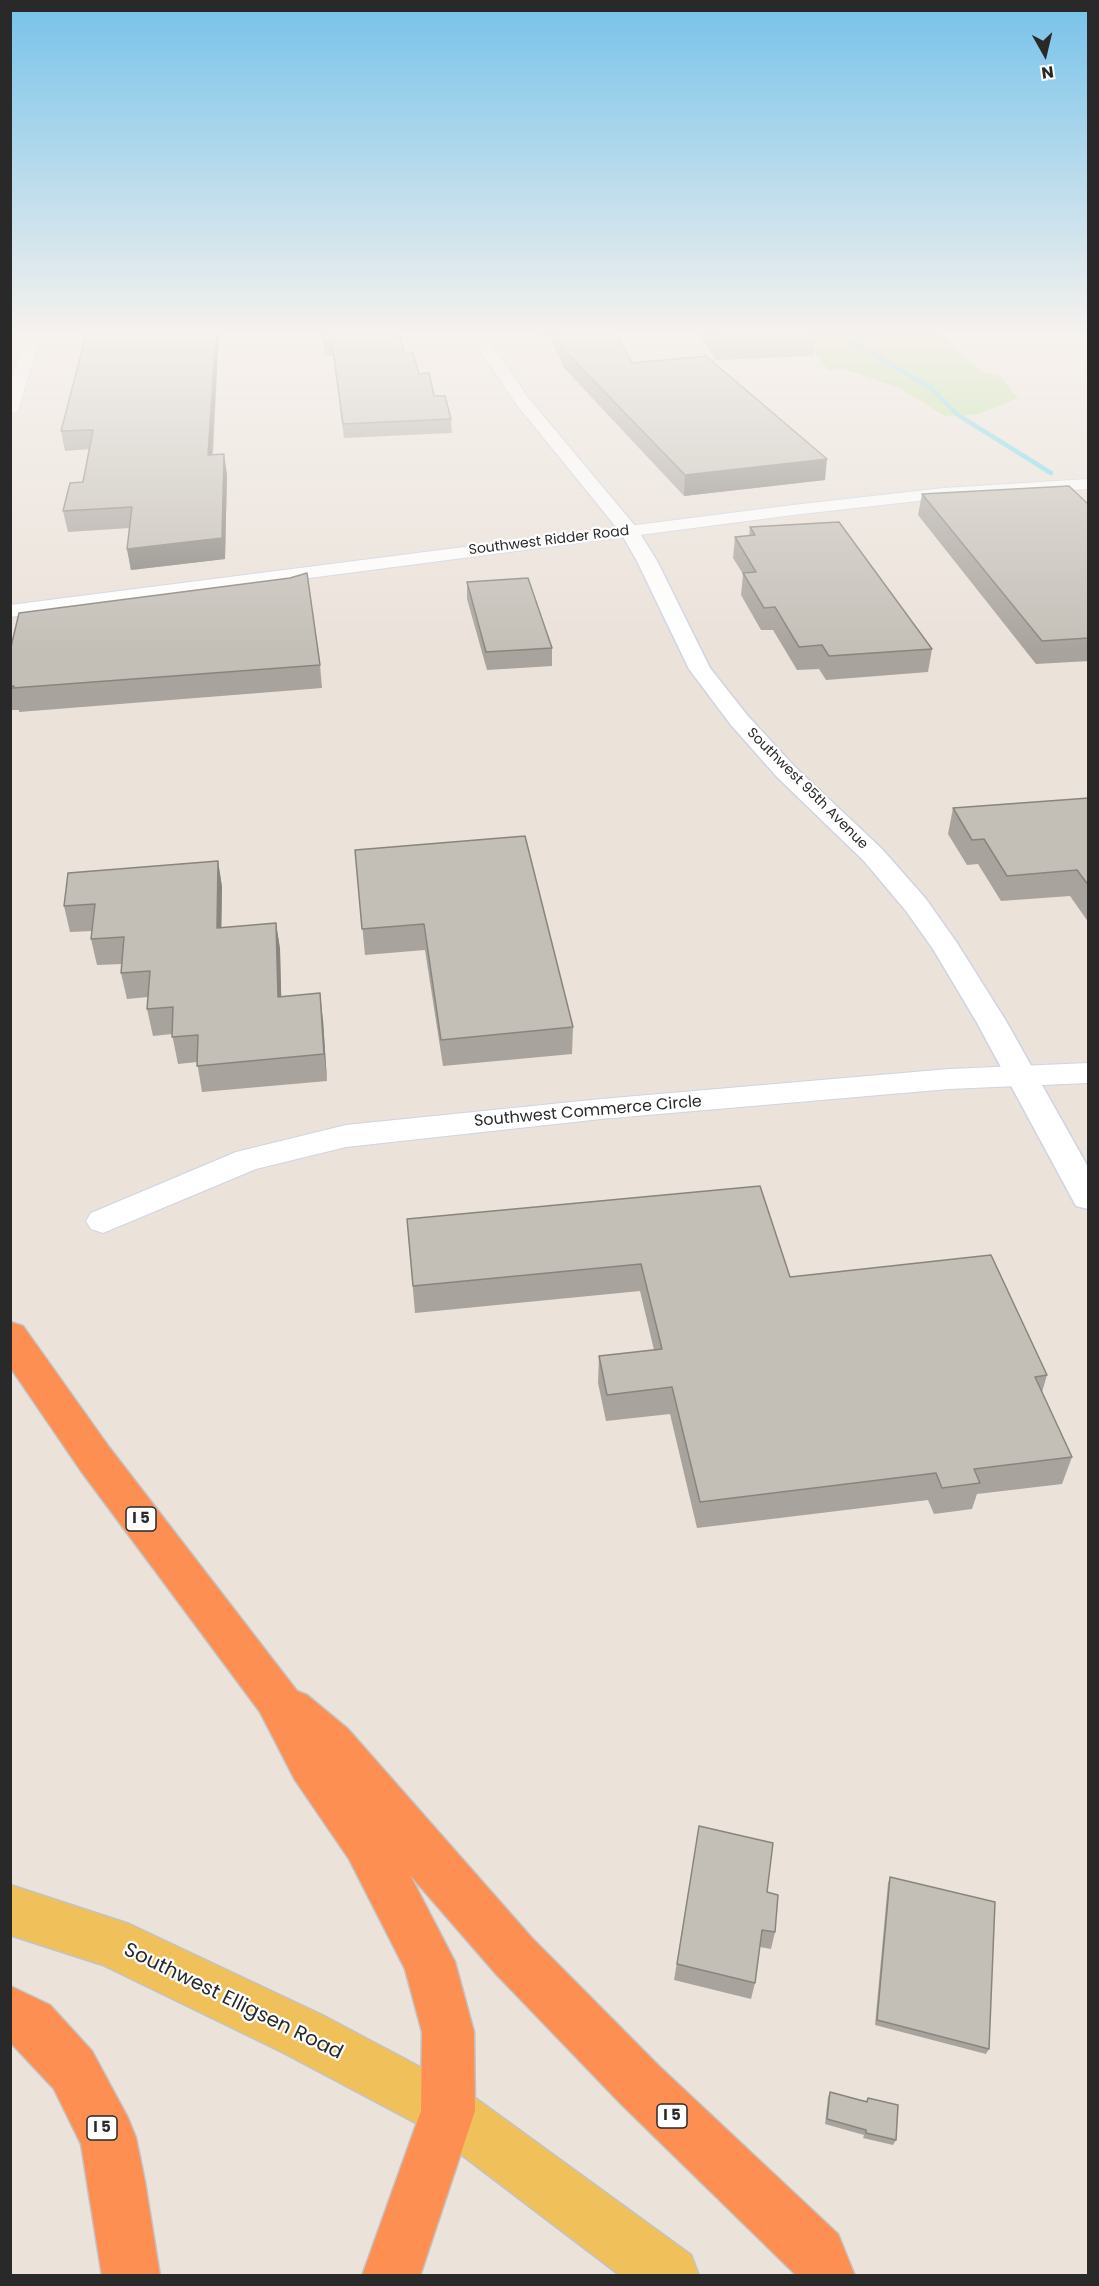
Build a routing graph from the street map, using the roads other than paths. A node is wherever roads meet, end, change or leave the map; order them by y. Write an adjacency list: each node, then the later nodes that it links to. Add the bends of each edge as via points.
1 (552, 438): 3 (main road, Southwest 95th Avenue)
2 (1089, 484): 3 (street, Southwest Ridder Road, via 926,495)
3 (629, 531): 4 (street, Southwest Ridder Road); 6 (main road, Southwest 95th Avenue, via 700,669 786,772 873,855 916,905)
4 (10, 611)
5 (1089, 1073): 6 (street, Southwest Commerce Circle)
6 (1023, 1076): 7 (main road, Southwest 95th Avenue); 8 (street, Southwest Commerce Circle, via 613,1108 346,1136 247,1160)
7 (1089, 1197)
8 (103, 1221)
9 (10, 1336): 10 (highway, I 5, via 95,1459)
10 (276, 1697): 13 (highway, I 5, via 312,1764 366,1842 429,1962 448,2032); 17 (highway, I 5, via 332,1745 514,1956 640,2085 818,2254)
11 (10, 1910): 13 (main road, Southwest Elligsen Road, via 111,1942 303,2034)
12 (10, 2012): 14 (highway, I 5, via 31,2024 72,2070 108,2138)
13 (448, 2111): 15 (highway, I 5); 16 (main road, Southwest Elligsen Road)
14 (130, 2276)
15 (391, 2276)
16 (670, 2276)
17 (826, 2276)

